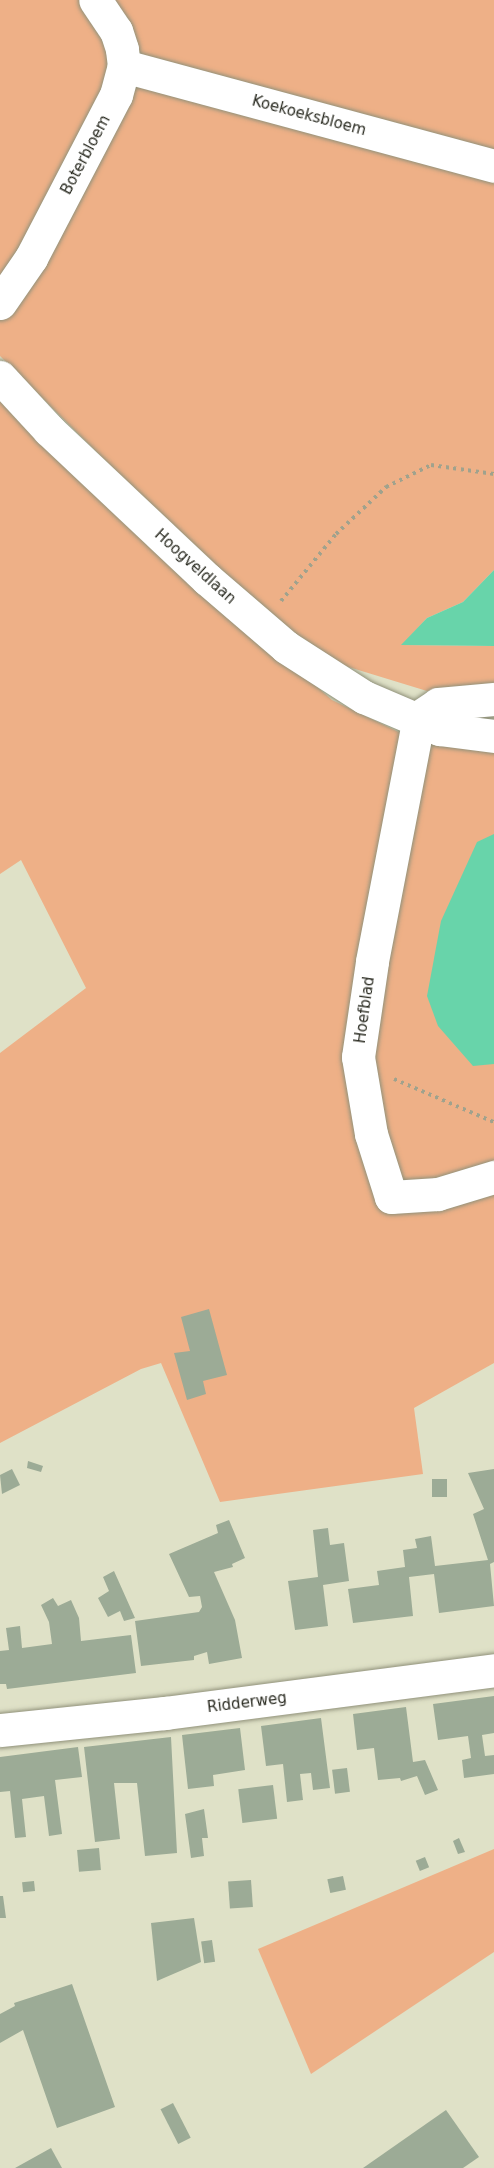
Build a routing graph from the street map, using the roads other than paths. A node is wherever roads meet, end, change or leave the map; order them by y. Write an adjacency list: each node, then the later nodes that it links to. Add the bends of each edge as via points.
1 (95, 0): 2 (street, Boterbloem, via 116,31)
2 (124, 66): 3 (street, Koekoeksbloem); 4 (street, Boterbloem, via 111,109 31,258)
3 (494, 166)
4 (0, 303)
5 (0, 377): 7 (street, Hoogveldlaan, via 207,579 261,624 328,677 364,697)
6 (494, 699): 7 (street, via 438,704)
7 (419, 717): 8 (street, Hoogveldlaan, via 439,729); 9 (street, Hoefblad, via 358,1057 371,1134 390,1197 438,1194)
8 (494, 736)
9 (494, 1177)
10 (494, 1670): 11 (street, Ridderweg, via 165,1713)
11 (0, 1730)

